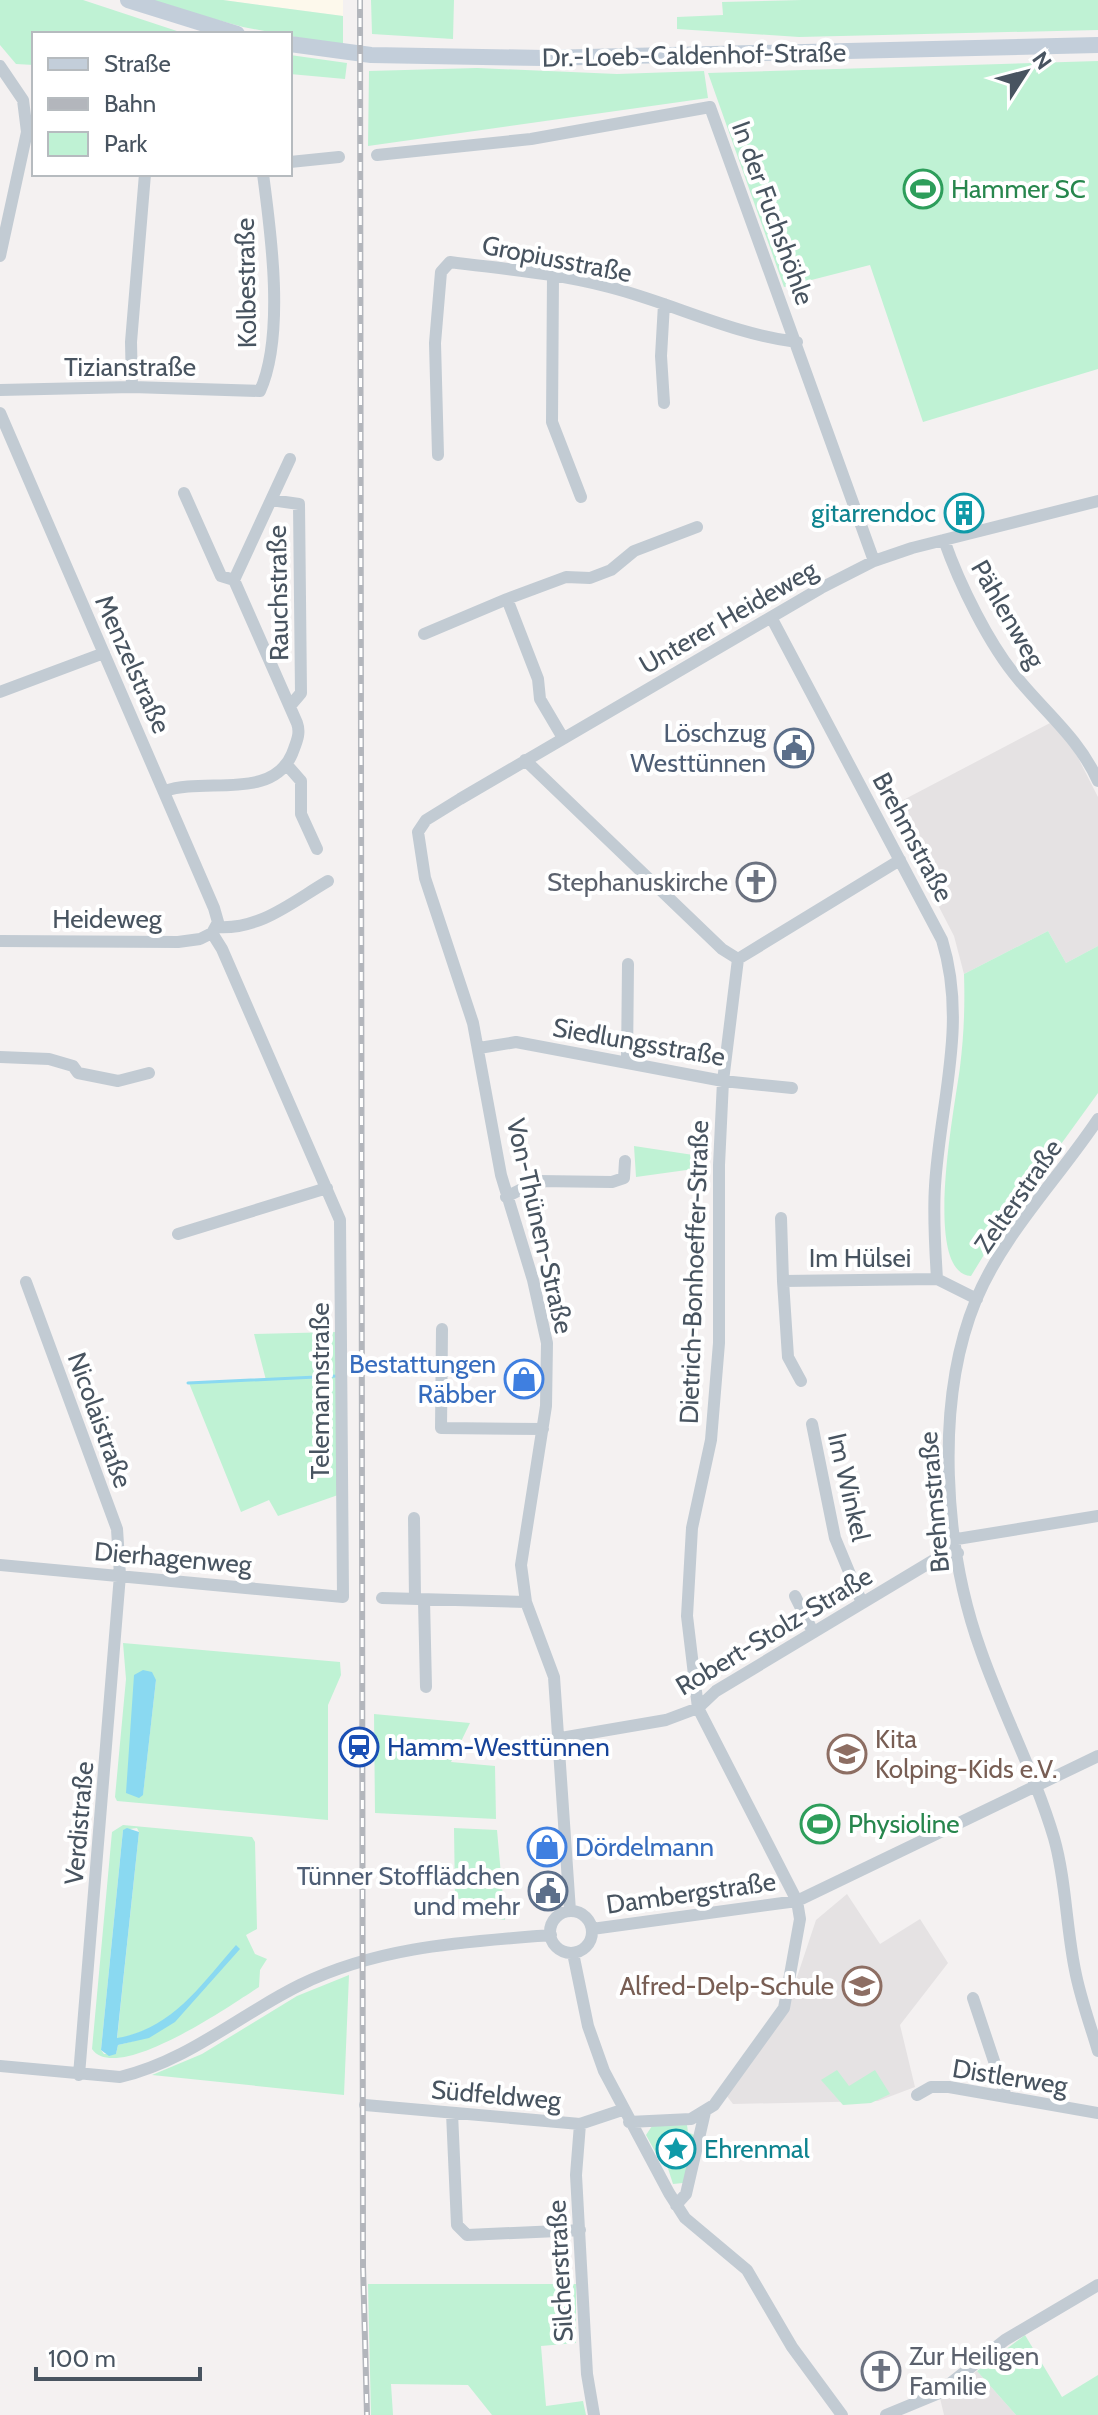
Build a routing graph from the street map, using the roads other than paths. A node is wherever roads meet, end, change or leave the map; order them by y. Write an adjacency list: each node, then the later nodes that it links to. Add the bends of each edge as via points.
1 (128, 0): 2 (main road)
2 (231, 32)
3 (292, 44): 4 (main road, Dr.-Loeb-Caldenhof-Straße, via 371,55 529,58)
4 (1098, 45)
5 (0, 66): 6 (street, via 23,100)
6 (30, 132): 12 (street)
7 (377, 155): 15 (street, In der Fuchshöhle, via 531,139 710,107)
8 (339, 157): 9 (street)
9 (292, 162)
10 (145, 176): 16 (street)
11 (263, 176): 18 (street, Kolbestraße, via 271,234 272,339)
12 (0, 256)
13 (553, 275): 14 (street, Gropiusstraße); 21 (street, Gropiusstraße, via 450,262 441,272 435,343); 24 (street, via 552,422)
14 (664, 304): 15 (street, Gropiusstraße, via 757,337); 19 (street)
15 (797, 342): 29 (street, In der Fuchshöhle)
16 (132, 387): 17 (street, Tizianstraße); 18 (street, Tizianstraße)
17 (0, 390)
18 (260, 391)
19 (664, 403)
20 (0, 413): 34 (street, Menzelstraße)
21 (438, 455)
22 (290, 459): 25 (street, Rauchstraße)
23 (184, 493): 30 (street, Rauchstraße, via 221,576)
24 (581, 497)
25 (271, 500): 30 (street, Rauchstraße); 36 (street, Rauchstraße, via 299,504 301,693)
26 (1098, 501): 28 (street, Unterer Heideweg)
27 (697, 527): 31 (street, via 634,551 611,570 590,578 566,577)
28 (944, 540): 29 (street, Unterer Heideweg); 40 (street, Pählenweg, via 1017,678 1070,734)
29 (874, 561): 32 (street, Unterer Heideweg)
30 (234, 580): 36 (street, Rauchstraße)
31 (507, 599): 33 (street); 37 (street, via 538,679 540,699)
32 (771, 617): 37 (street, Unterer Heideweg); 44 (street, Brehmstraße)
33 (424, 634)
34 (104, 653): 35 (street); 41 (street, Menzelstraße)
35 (0, 692)
36 (290, 706): 39 (street, Rauchstraße, via 299,729)
37 (563, 738): 38 (street, Unterer Heideweg)
38 (525, 760): 42 (street, Unterer Heideweg, via 426,820); 48 (street)
39 (287, 765): 41 (street, via 265,780); 43 (street, via 301,781 301,814)
40 (1098, 781)
41 (165, 791): 46 (street, Menzelstraße, via 214,908)
42 (417, 841): 50 (street, Von-Thünen-Straße)
43 (317, 849)
44 (900, 860): 48 (street); 62 (street, Brehmstraße, via 942,940 955,997 935,1185)
45 (328, 881): 46 (street, Heideweg, via 257,923)
46 (214, 930): 47 (street, Heideweg, via 200,939 178,942); 58 (street, Telemannstraße)
47 (0, 941)
48 (738, 959): 54 (street, Dietrich-Bonhoeffer-Straße)
49 (628, 964): 52 (street)
50 (479, 1048): 52 (street, Siedlungsstraße, via 516,1042); 59 (street, Von-Thünen-Straße)
51 (0, 1057): 53 (street, via 49,1059 73,1066 78,1073 118,1081)
52 (627, 1063): 54 (street, Siedlungsstraße)
53 (149, 1073)
54 (723, 1081): 55 (street, Siedlungsstraße); 83 (street, Dietrich-Bonhoeffer-Straße, via 719,1343 711,1440 692,1528 687,1616)
55 (792, 1088)
56 (1098, 1119): 65 (street, Zelterstraße, via 1009,1239)
57 (625, 1161): 59 (street, via 624,1178 612,1182 538,1181)
58 (327, 1188): 61 (street); 76 (street, Telemannstraße, via 340,1220)
59 (506, 1197): 69 (street, Von-Thünen-Straße, via 547,1343)
60 (781, 1218): 63 (street, Im Hülsei)
61 (178, 1234)
62 (937, 1279): 63 (street, Im Hülsei); 65 (street)
63 (783, 1281): 67 (street, Im Hülsei, via 788,1357)
64 (26, 1282): 74 (street, Nicolaistraße, via 117,1529)
65 (977, 1299): 72 (street, Brehmstraße, via 956,1369 949,1416)
66 (442, 1329): 69 (street, via 441,1428)
67 (801, 1381)
68 (812, 1424): 80 (street, Im Winkel, via 835,1538)
69 (543, 1429): 79 (street, Von-Thünen-Straße, via 523,1536)
70 (1098, 1516): 72 (street, Robert-Stolz-Straße)
71 (414, 1518): 78 (street)
72 (957, 1546): 80 (street, Robert-Stolz-Straße); 86 (street, Brehmstraße, via 981,1651)
73 (0, 1565): 74 (street, Dierhagenweg)
74 (120, 1575): 76 (street, Dierhagenweg); 97 (street, Verdistraße)
75 (795, 1596): 81 (street)
76 (343, 1597)
77 (382, 1598): 78 (street)
78 (420, 1599): 79 (street); 82 (street)
79 (526, 1602): 84 (street, Von-Thünen-Straße, via 554,1677)
80 (862, 1603): 81 (street, Robert-Stolz-Straße)
81 (813, 1632): 83 (street, Robert-Stolz-Straße, via 716,1691)
82 (426, 1687)
83 (698, 1708): 84 (street, Robert-Stolz-Straße, via 666,1720); 87 (street, Dietrich-Bonhoeffer-Straße)
84 (561, 1738): 88 (street, Von-Thünen-Straße)
85 (1098, 1756): 86 (street, Dambergstraße)
86 (1032, 1786): 87 (street, Dambergstraße); 94 (street, Brehmstraße, via 1055,1843)
87 (797, 1901): 89 (street, Dambergstraße); 102 (street, via 800,1919 784,2008)
88 (570, 1911): 89 (street, via 582,1914); 90 (street, via 555,1919)
89 (592, 1929): 91 (street, via 588,1945)
90 (551, 1935): 91 (street, via 557,1947); 97 (street, via 461,1942 370,1958 302,1984 161,2064 120,2077)
91 (573, 1953): 101 (street, via 588,2026)
92 (1098, 1994): 94 (street)
93 (973, 1998): 99 (street)
94 (1083, 1998): 95 (street, Brehmstraße)
95 (1098, 2051)
96 (0, 2066): 97 (street)
97 (79, 2075)
98 (917, 2095): 99 (street, Distlerweg, via 931,2087 949,2087)
99 (1006, 2097): 104 (street, Distlerweg)
100 (365, 2105): 103 (street, Südfeldweg)
101 (622, 2110): 105 (street); 106 (street, Südfeldweg)
102 (705, 2112): 105 (street, via 691,2119); 107 (street, via 686,2194)
103 (452, 2113): 106 (street, Südfeldweg); 108 (street, via 461,2232)
104 (1098, 2113)
105 (629, 2122): 107 (street)
106 (580, 2124): 108 (street, Silcherstraße)
107 (676, 2205): 111 (street, via 695,2228 747,2270 792,2347)
108 (580, 2230): 110 (street, Silcherstraße)
109 (1098, 2285): 112 (street, via 1005,2340 937,2394)
110 (594, 2415)
111 (842, 2415)
112 (886, 2415)

